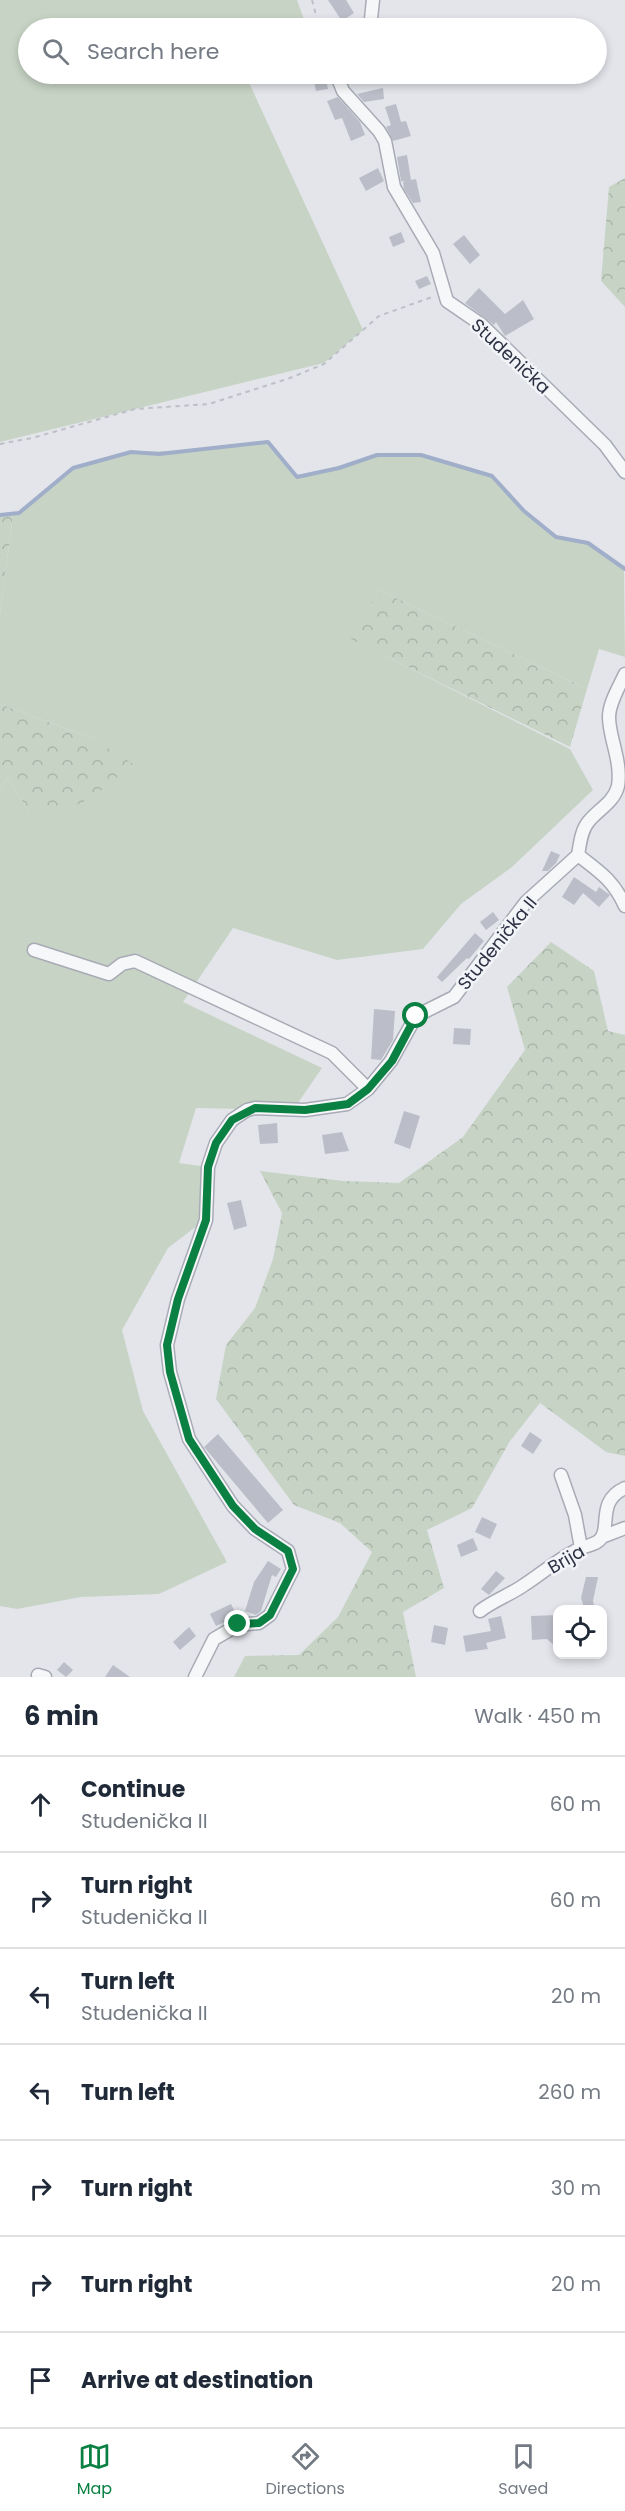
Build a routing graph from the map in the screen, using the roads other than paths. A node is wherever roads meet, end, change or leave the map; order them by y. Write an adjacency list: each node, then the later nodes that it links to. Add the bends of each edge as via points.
1 (373, 0): 2 (street)
2 (371, 18)
3 (342, 84): 4 (street, Studenička, via 343,92 380,130 394,187 433,253 452,306 482,325 605,445)
4 (625, 472)
5 (625, 674): 6 (street, via 609,717 617,749 618,787 583,831)
6 (578, 855): 7 (street, via 618,889); 9 (street, Studenička II, via 526,902 454,997 416,1016 392,1061)
7 (625, 906)
8 (34, 950): 9 (street, via 109,974 122,964 135,961 332,1053)
9 (368, 1089): 16 (street, Studenička II, via 348,1104 305,1110 247,1110 232,1120 216,1143 208,1167 206,1220 178,1299 167,1345 170,1372 189,1439 233,1506 255,1529 288,1551 293,1569 270,1615 259,1623 238,1624 214,1639)
10 (561, 1474): 14 (street)
11 (625, 1488): 13 (street, Brija, via 608,1502)
12 (625, 1528): 13 (street)
13 (602, 1537): 14 (street, Brija)
14 (582, 1548): 15 (street, Brija)
15 (480, 1611)
16 (195, 1677)

